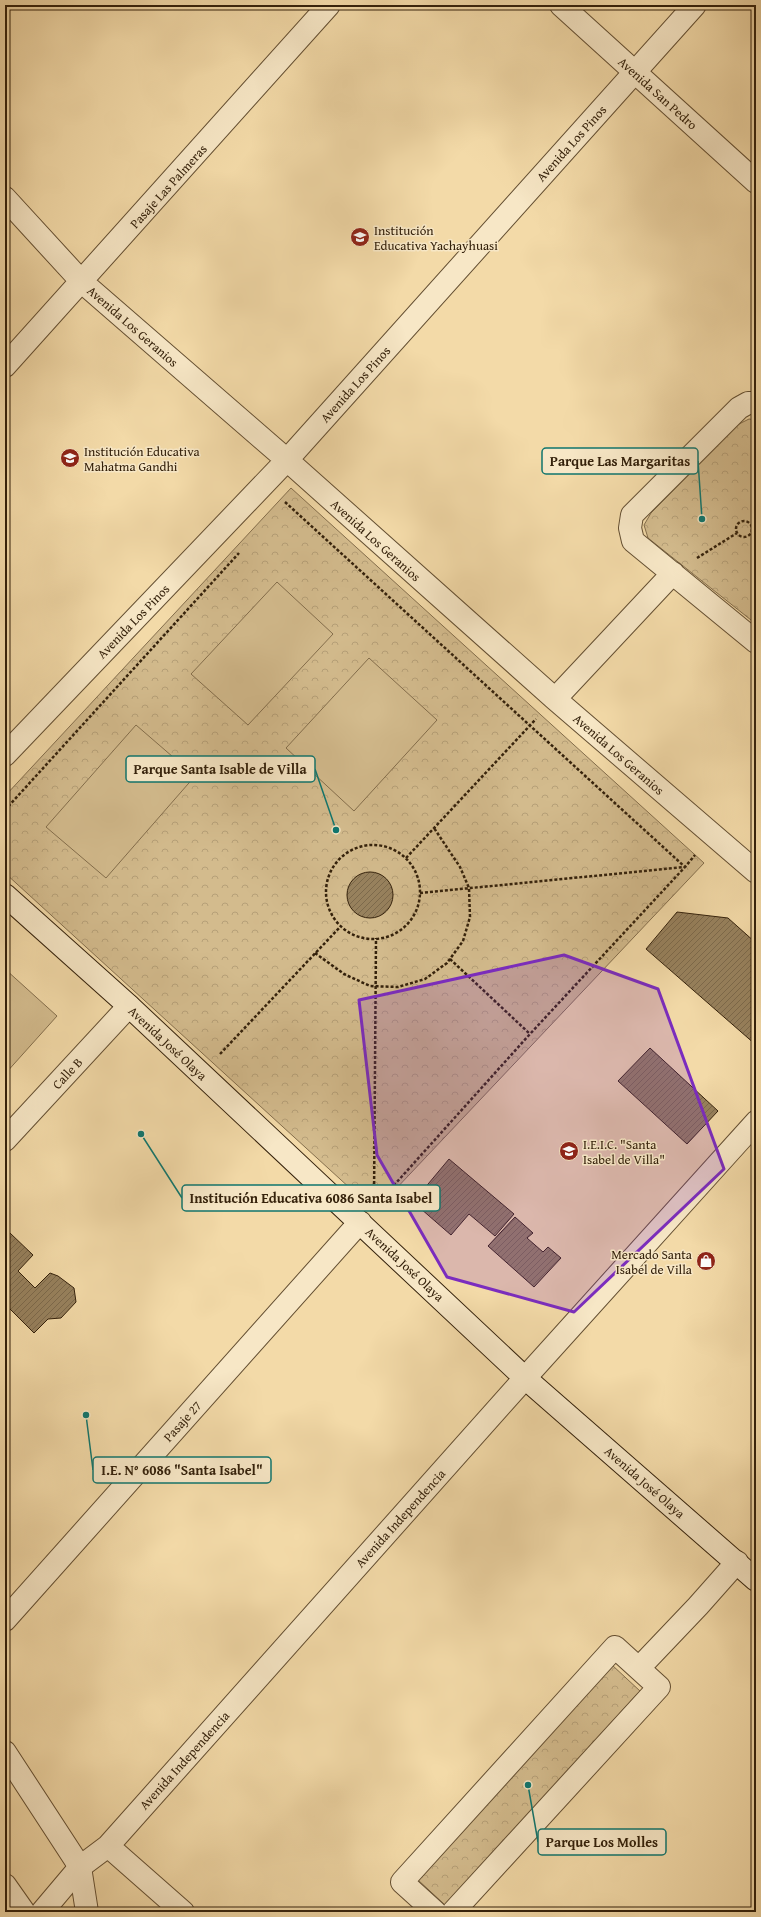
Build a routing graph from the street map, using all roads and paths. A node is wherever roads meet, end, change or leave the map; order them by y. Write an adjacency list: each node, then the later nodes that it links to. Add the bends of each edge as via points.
1 (329, 5): 7 (street, Pasaje Las Palmeras)
2 (561, 5): 4 (street, Avenida San Pedro)
3 (695, 5): 4 (street, Avenida Los Pinos)
4 (635, 72): 5 (street, Avenida San Pedro); 10 (street, Avenida Los Pinos)
5 (756, 182)
6 (5, 198): 7 (street, Avenida Los Geranios)
7 (82, 282): 8 (street, Pasaje Las Palmeras); 10 (street, Avenida Los Geranios)
8 (5, 366)
9 (756, 403): 16 (street, via 748,403 739,408 632,515 630,528 633,540)
10 (287, 460): 18 (street, Avenida Los Geranios); 20 (street, Avenida Los Pinos)
11 (280, 507): 19 (path, via 285,501)
12 (756, 522): 13 (path)
13 (752, 525): 14 (path, via 751,533 747,536); 14 (path, via 749,521 741,521 736,528)
14 (737, 533): 16 (path)
15 (243, 548): 21 (path)
16 (673, 574): 17 (street); 18 (street)
17 (756, 642)
18 (555, 700): 19 (path); 23 (street, Avenida Los Geranios)
19 (530, 725): 22 (path); 25 (path)
20 (5, 755)
21 (5, 810)
22 (434, 828): 24 (path); 27 (path, via 460,867)
23 (712, 834): 25 (path); 26 (street, Avenida Los Geranios)
24 (406, 858): 28 (path, via 418,879); 30 (path, via 388,847 373,844 358,847 345,854 334,865 327,879 326,895 330,910)
25 (685, 867): 27 (path); 36 (path)
26 (756, 872)
27 (469, 888): 28 (path); 33 (path, via 470,917 463,942)
28 (420, 893): 31 (path, via 417,908 410,921 398,931 383,938)
29 (5, 895): 35 (street, Avenida José Olaya)
30 (341, 926): 31 (path, via 351,934); 32 (path)
31 (376, 938): 34 (path)
32 (315, 953): 34 (path, via 344,974); 37 (path)
33 (450, 960): 34 (path, via 425,979 398,987); 36 (path)
34 (375, 986): 36 (path, via 374,1207)
35 (130, 1006): 37 (street, Avenida José Olaya); 39 (street, Calle B)
36 (530, 1034)
37 (202, 1074): 40 (street, Avenida José Olaya)
38 (756, 1122): 41 (street, Avenida Independencia)
39 (5, 1140)
40 (360, 1222): 41 (street, Avenida José Olaya); 44 (street, Pasaje 27)
41 (525, 1378): 42 (street, Avenida José Olaya); 47 (street, Avenida Independencia)
42 (737, 1562): 43 (street, Avenida José Olaya); 45 (street)
43 (756, 1580)
44 (5, 1620)
45 (639, 1668): 50 (street, via 616,1648 402,1882); 55 (street, via 659,1687)
46 (5, 1752): 48 (street)
47 (108, 1846): 48 (street, Avenida Independencia); 54 (street)
48 (80, 1867): 52 (street, Avenida Independencia); 53 (street)
49 (5, 1885): 51 (street)
50 (423, 1908)
51 (24, 1912)
52 (42, 1912)
53 (88, 1912)
54 (183, 1912)
55 (453, 1912)

